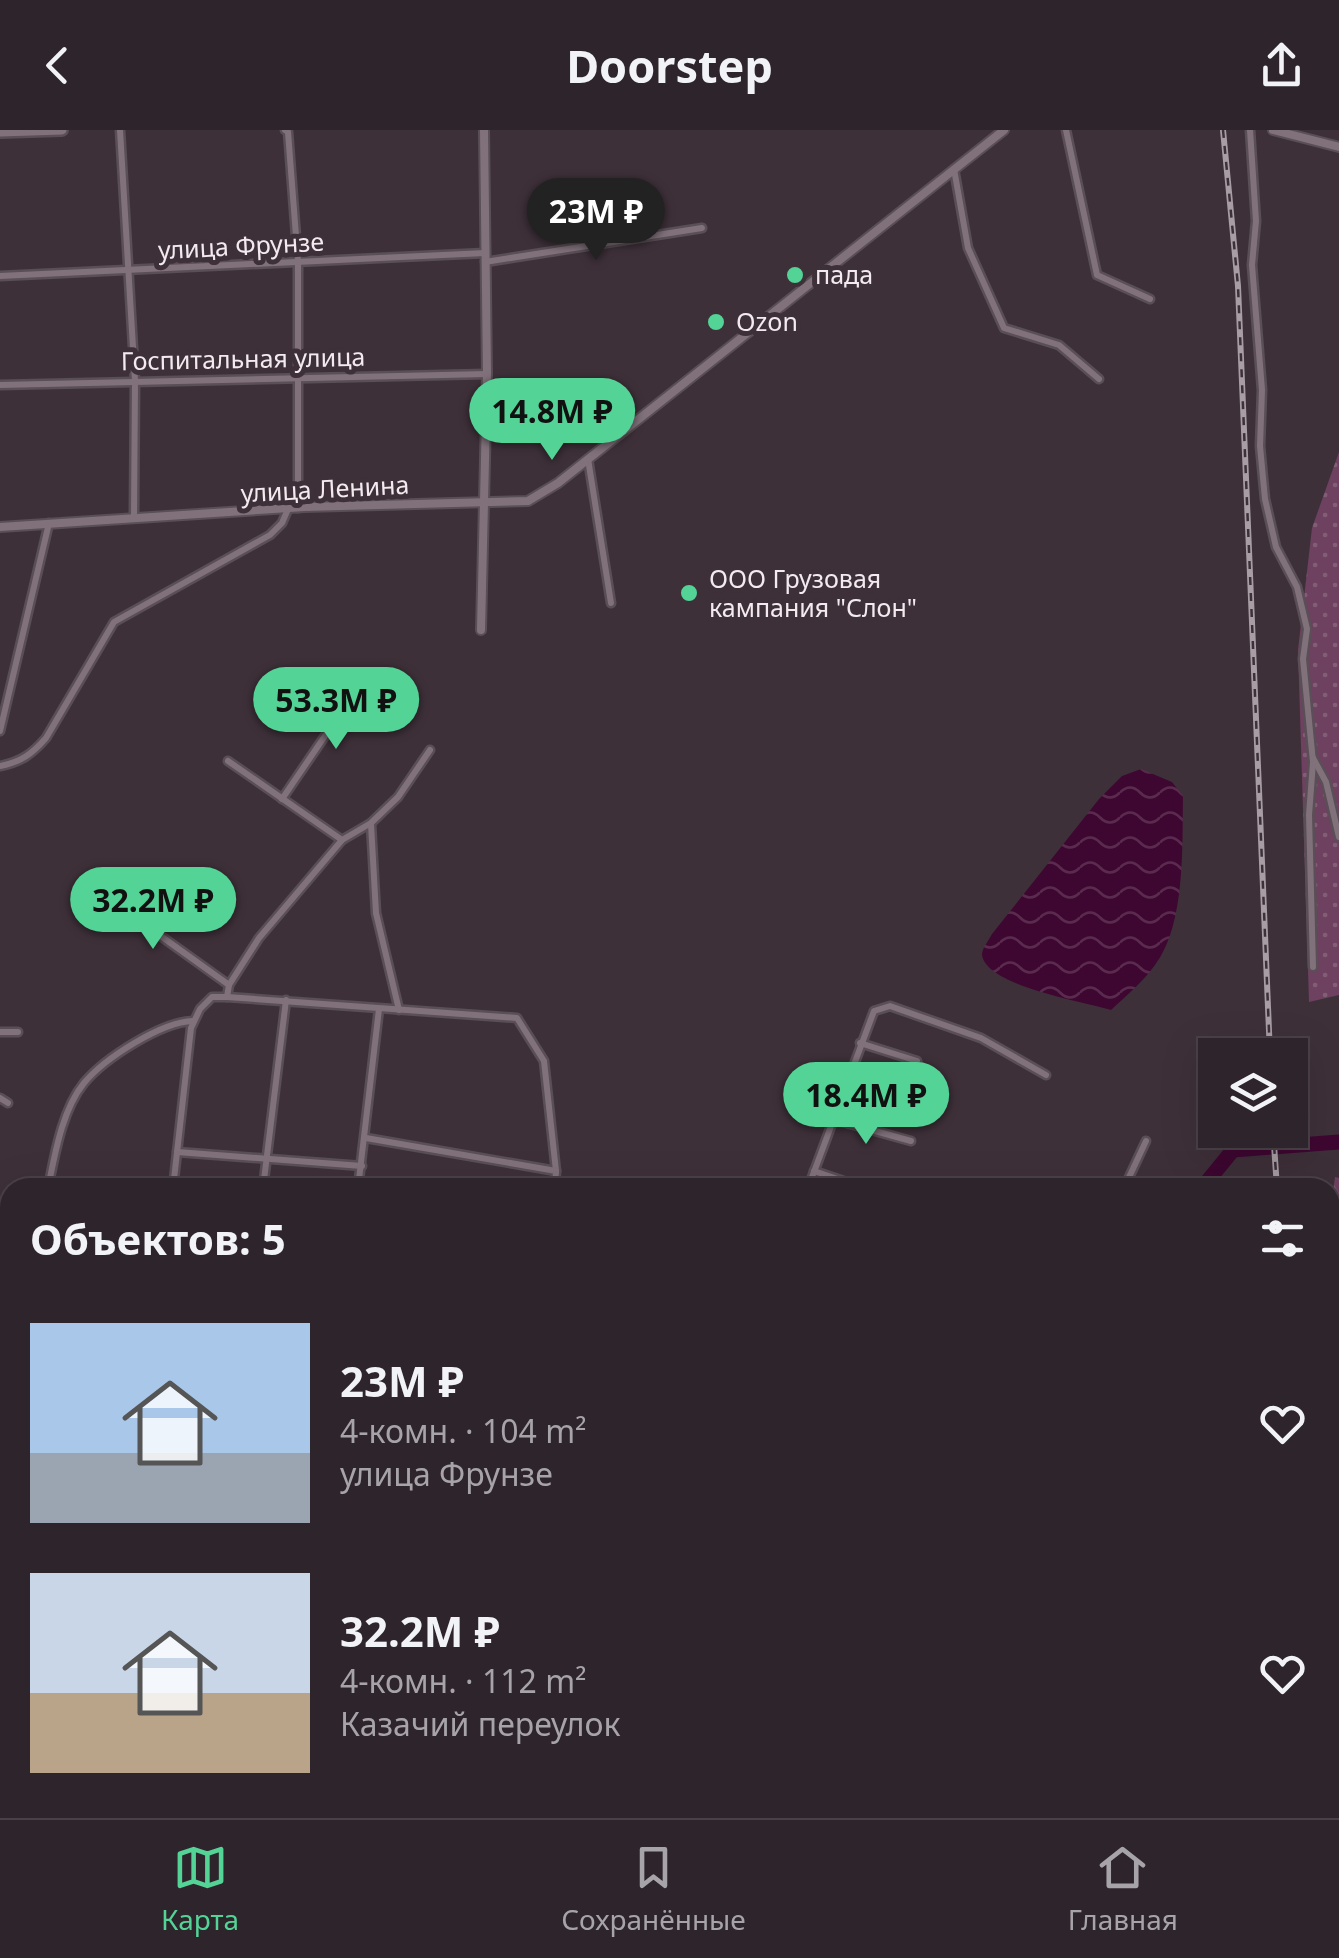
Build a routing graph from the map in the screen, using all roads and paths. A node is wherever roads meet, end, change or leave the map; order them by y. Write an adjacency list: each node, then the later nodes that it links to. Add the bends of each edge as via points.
1 (62, 130): 9 (main road)
2 (120, 130): 15 (street)
3 (285, 130): 14 (street)
4 (484, 130): 13 (street)
5 (1004, 130): 11 (street, улица Ленина)
6 (1066, 130): 17 (street, via 1096,275)
7 (1250, 130): 34 (street, via 1264,499 1307,629 1304,696)
8 (1273, 130): 10 (street)
9 (0, 132)
10 (1339, 148)
11 (954, 169): 20 (street, via 968,248 1004,328 1059,345); 23 (street, улица Ленина)
12 (702, 228): 13 (street, улица Фрунзе)
13 (485, 258): 14 (street, улица Фрунзе); 18 (street)
14 (298, 262): 15 (street, улица Фрунзе); 19 (street)
15 (128, 272): 16 (street, улица Фрунзе); 21 (street)
16 (0, 276)
17 (1150, 300)
18 (486, 374): 19 (street, Госпитальная улица); 24 (street)
19 (298, 378): 21 (street, Госпитальная улица); 25 (street)
20 (1099, 379)
21 (135, 381): 22 (street, Госпитальная улица); 26 (street)
22 (0, 384)
23 (588, 459): 24 (street, улица Ленина, via 528,501); 29 (street)
24 (484, 503): 25 (street, улица Ленина); 30 (street)
25 (293, 508): 26 (street, улица Ленина); 36 (street, via 270,536 114,622 46,738 16,763)
26 (134, 519): 27 (street, улица Ленина)
27 (50, 523): 28 (street, улица Ленина); 32 (street)
28 (0, 527)
29 (611, 603)
30 (480, 630)
31 (359, 686): 37 (street)
32 (0, 731)
33 (430, 750): 38 (street, via 398,797)
34 (1312, 758): 39 (street, via 1326,782); 42 (street)
35 (228, 761): 37 (street)
36 (0, 766)
37 (282, 799): 40 (street)
38 (370, 823): 40 (street); 47 (street, via 376,914)
39 (1339, 837)
40 (342, 840): 43 (street, via 258,938)
41 (98, 891): 43 (street)
42 (1314, 967)
43 (228, 985): 44 (street)
44 (226, 997): 45 (street); 48 (street, via 212,997)
45 (286, 1000): 46 (street); 59 (street)
46 (379, 1010): 47 (street); 55 (street)
47 (398, 1010): 61 (street, via 517,1018 544,1061)
48 (193, 1021): 58 (street); 63 (street, via 136,1040 84,1083)
49 (0, 1032): 50 (street)
50 (18, 1032)
51 (860, 1043): 52 (street); 53 (street, via 874,1011 890,1006 981,1038); 54 (street)
52 (917, 1061)
53 (1046, 1075)
54 (832, 1119): 56 (street); 62 (street)
55 (366, 1138): 60 (street); 61 (street)
56 (911, 1141)
57 (1146, 1141): 70 (street)
58 (176, 1152): 59 (street); 64 (street)
59 (266, 1160): 60 (street); 65 (street)
60 (362, 1166): 66 (street)
61 (556, 1171): 67 (street)
62 (814, 1171): 68 (street); 69 (street)
63 (50, 1178)
64 (174, 1178)
65 (263, 1178)
66 (360, 1178)
67 (555, 1178)
68 (812, 1178)
69 (835, 1178)
70 (1129, 1178)

